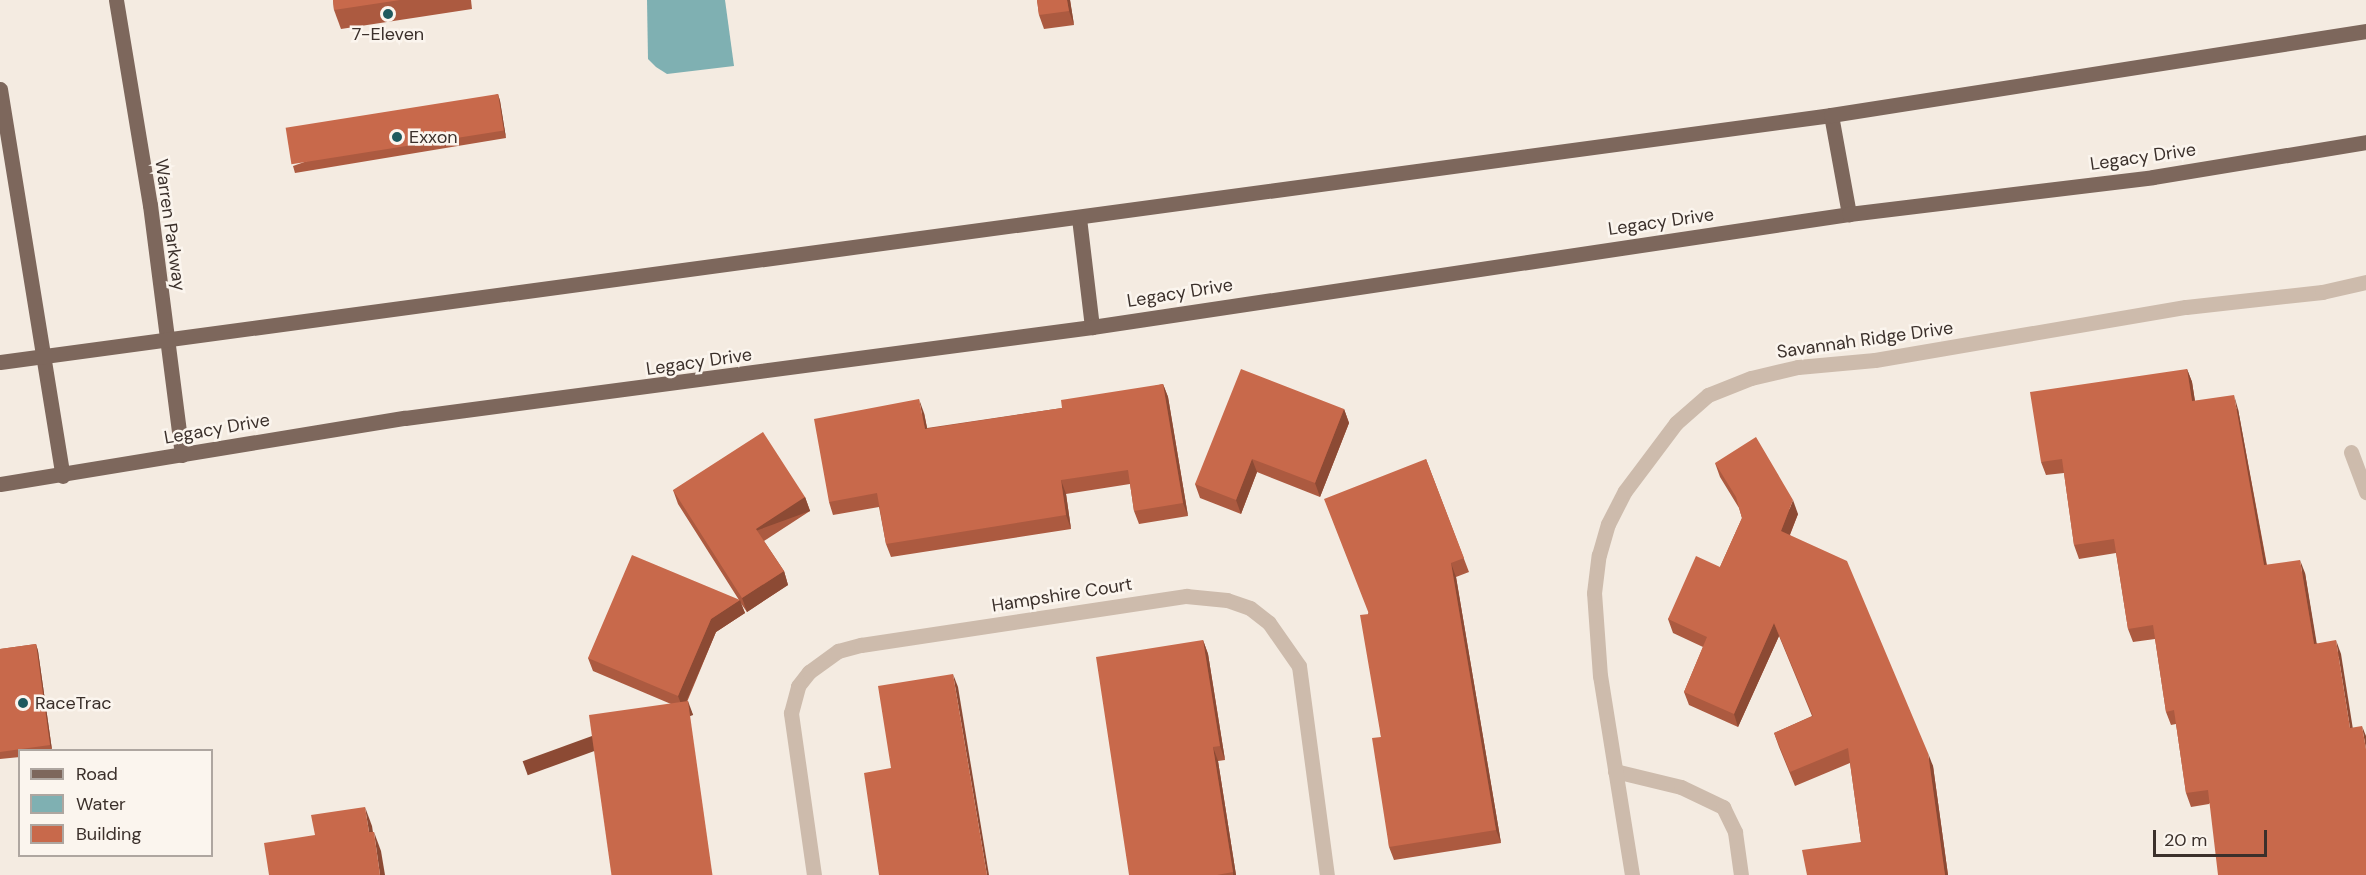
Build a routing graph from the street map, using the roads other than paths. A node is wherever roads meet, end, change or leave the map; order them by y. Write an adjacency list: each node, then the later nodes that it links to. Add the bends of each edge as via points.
1 (116, 0): 10 (main road, Warren Parkway, via 150,205)
2 (2366, 31): 4 (main road)
3 (0, 89): 11 (main road)
4 (1831, 115): 6 (main road); 7 (main road)
5 (2366, 142): 6 (main road, Legacy Drive, via 2153,177)
6 (1849, 214): 9 (main road, Legacy Drive)
7 (1079, 218): 9 (main road); 10 (main road)
8 (2366, 282): 18 (street, Savannah Ridge Drive, via 2322,292 2186,307 1875,360 1798,367 1751,378 1708,395 1676,423 1625,491 1608,524 1599,555 1594,604 1600,676)
9 (1092, 327): 14 (main road, Legacy Drive, via 405,418)
10 (165, 338): 11 (main road); 14 (main road, Warren Parkway)
11 (42, 356): 12 (main road); 15 (main road)
12 (0, 362)
13 (2351, 452): 17 (street)
14 (182, 455): 15 (main road, Legacy Drive)
15 (63, 476): 16 (main road, Legacy Drive)
16 (0, 484)
17 (2366, 492)
18 (1616, 771): 21 (street, Savannah Ridge Drive); 22 (street, via 1681,787 1723,807 1735,832)
19 (814, 875): 20 (street, Hampshire Court, via 791,713 798,686 809,672 838,651 861,645 1186,596 1227,600 1250,608 1269,623 1299,666)
20 (1327, 875)
21 (1632, 875)
22 (1741, 875)

